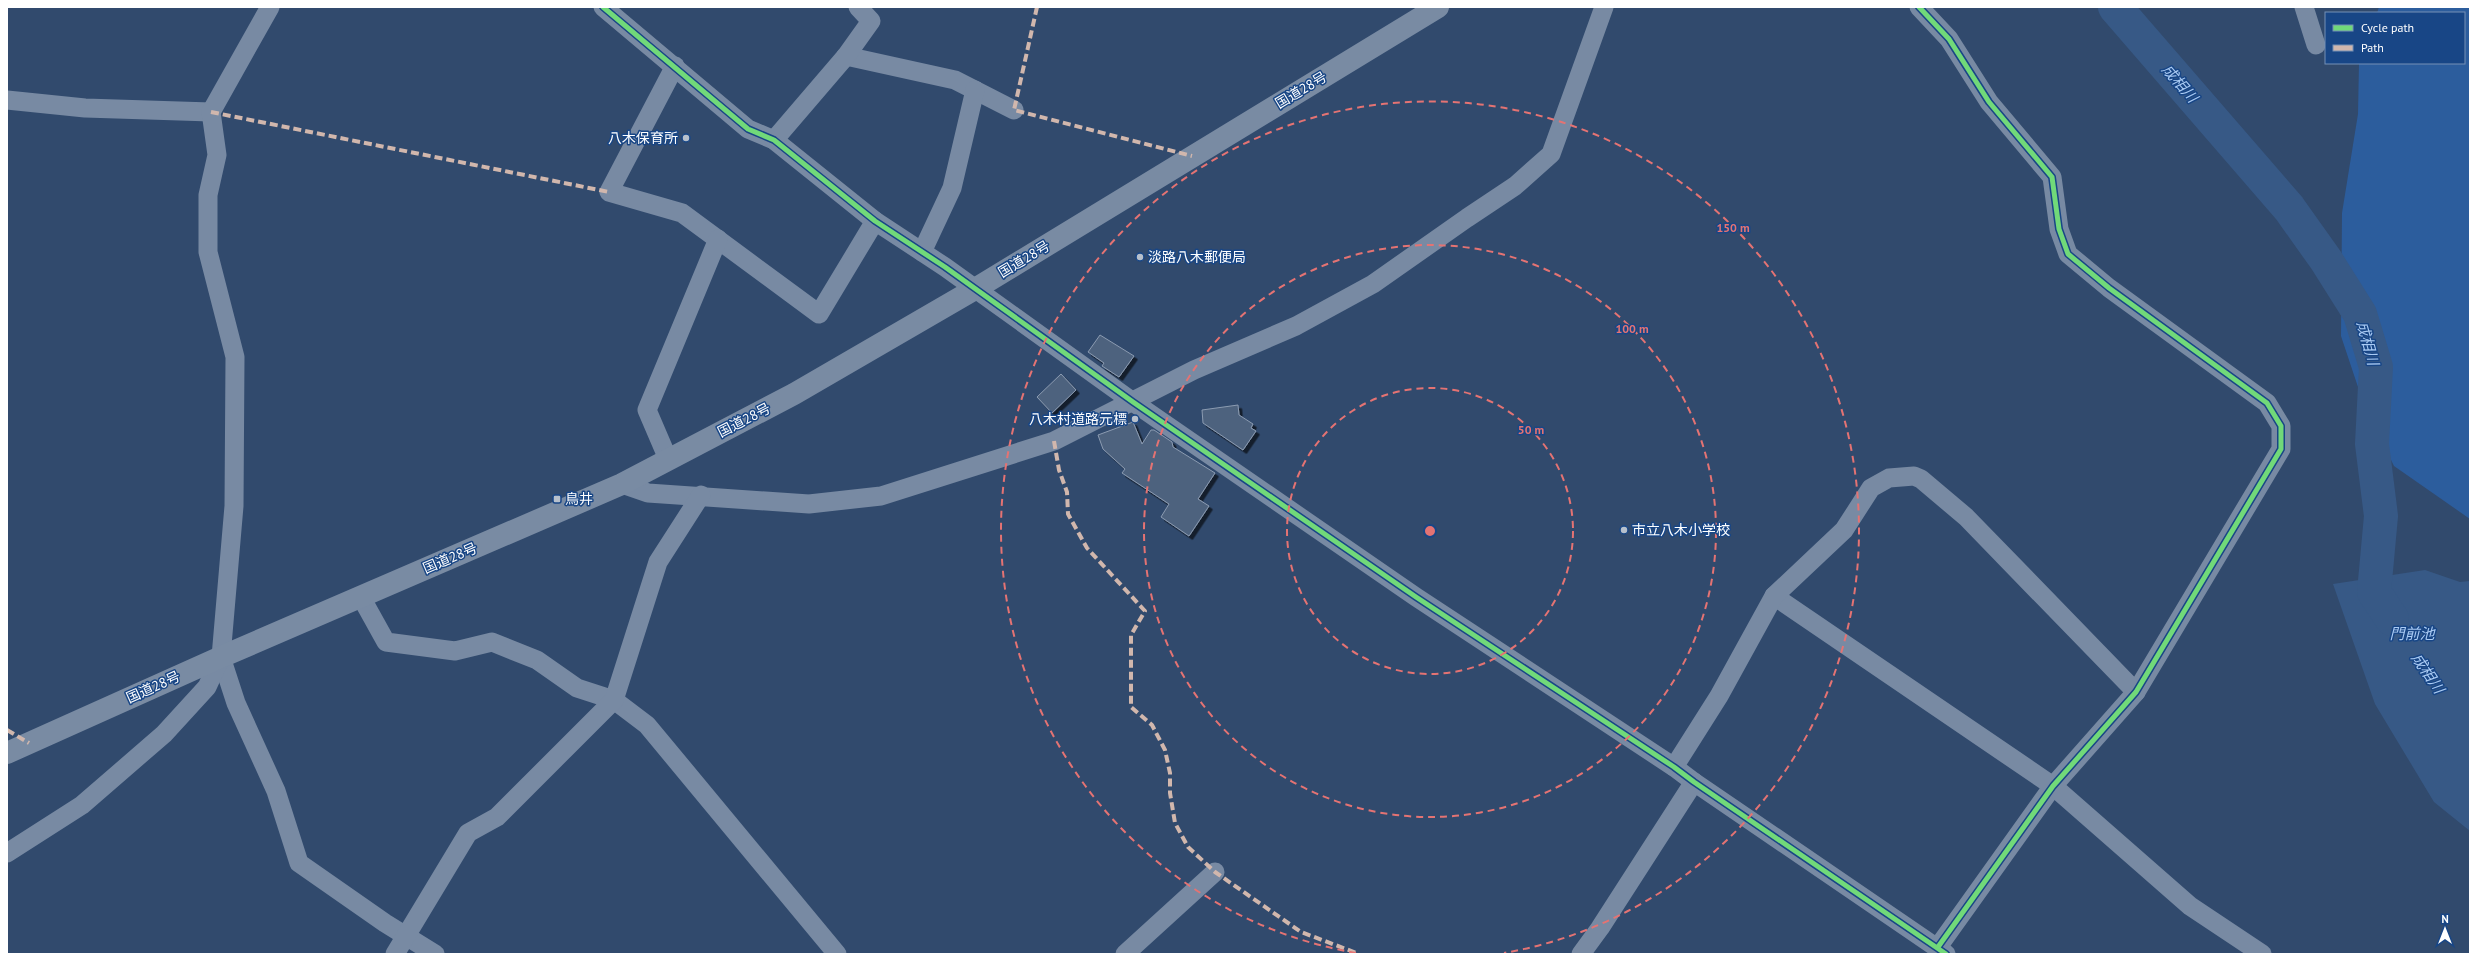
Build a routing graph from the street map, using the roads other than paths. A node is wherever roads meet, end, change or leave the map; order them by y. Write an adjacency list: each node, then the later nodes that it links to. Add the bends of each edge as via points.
1 (270, 7): 14 (street)
2 (603, 7): 10 (street)
3 (858, 7): 9 (street, via 871,20)
4 (1438, 7): 19 (highway, 国道28号)
5 (1604, 7): 20 (street, via 1551,154 1516,186 1373,284 1296,326 1194,370)
6 (1919, 7): 27 (street, via 1948,39 1989,102 2052,177 2059,229 2068,254 2109,288 2267,403 2281,426 2281,449)
7 (2304, 7): 8 (street)
8 (2316, 45)
9 (846, 56): 11 (street, via 955,80); 15 (street)
10 (675, 66): 15 (street, via 748,129); 17 (street, via 609,192 682,213)
11 (975, 90): 13 (street); 18 (street, via 952,188)
12 (7, 100): 14 (street, via 85,108)
13 (1014, 110)
14 (211, 112): 26 (street, via 217,156 208,195 208,252 235,357 234,506)
15 (774, 140): 16 (street)
16 (875, 221): 17 (street, via 819,314); 18 (street)
17 (718, 239): 21 (street, via 647,410)
18 (922, 252): 19 (street)
19 (975, 289): 20 (street); 21 (highway, 国道28号, via 794,394)
20 (1132, 402): 23 (street, via 1054,441 881,496 809,504); 30 (street, via 1416,597)
21 (668, 459): 22 (highway, 国道28号)
22 (622, 484): 23 (street, via 648,493); 25 (highway, 国道28号)
23 (701, 495): 28 (street, via 658,562)
24 (1774, 596): 27 (street, via 1844,530 1871,488 1889,478 1914,476 1966,517); 30 (street, via 1719,696); 32 (street)
25 (361, 597): 26 (highway, 国道28号); 28 (street, via 386,642 455,651 492,642 537,660 577,688)
26 (221, 657): 29 (highway, 国道28号); 33 (street, via 207,687 164,734 82,805); 35 (street, via 236,703 276,791 299,863)
27 (2136, 692): 32 (street)
28 (614, 700): 35 (street, via 497,817 468,834); 39 (street, via 647,725)
29 (7, 752)
30 (1674, 767): 31 (street)
31 (1694, 782): 36 (street); 41 (street)
32 (2053, 786): 36 (street); 42 (street, via 2190,906)
33 (7, 852)
34 (1215, 872): 40 (street)
35 (405, 936): 37 (street); 38 (street)
36 (1942, 951)
37 (395, 954)
38 (435, 954)
39 (837, 954)
40 (1125, 954)
41 (1581, 954)
42 (2262, 954)

